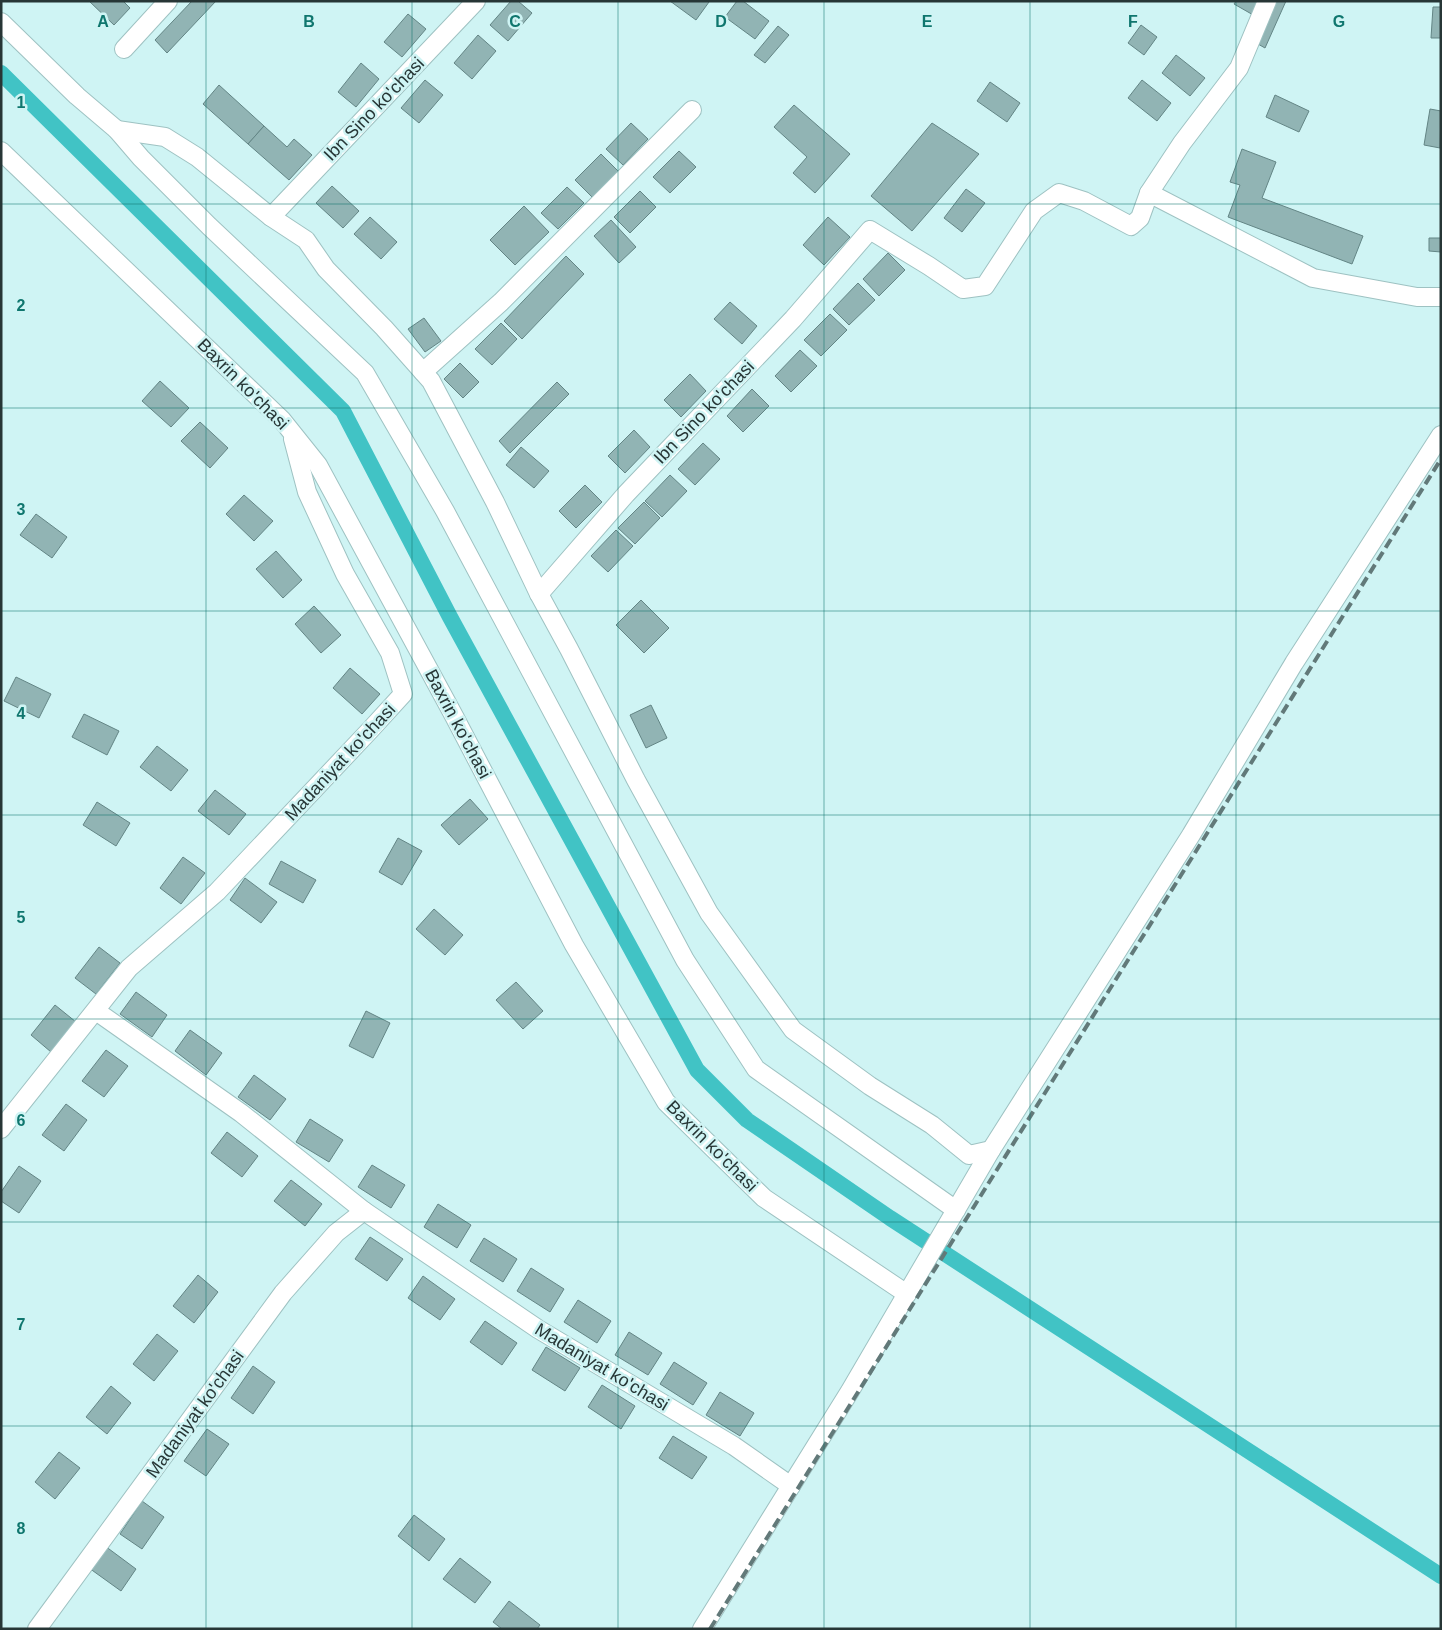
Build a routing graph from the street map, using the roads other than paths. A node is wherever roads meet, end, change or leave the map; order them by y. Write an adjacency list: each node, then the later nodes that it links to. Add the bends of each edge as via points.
1 (168, 1): 5 (street)
2 (476, 1): 10 (street, Ibn Sino ko'chasi)
3 (1267, 1): 9 (street, via 1239,68)
4 (1, 22): 7 (street)
5 (124, 49)
6 (692, 110): 12 (street, via 501,302)
7 (117, 130): 10 (street, via 166,137 197,157); 19 (street, via 208,226 365,373 445,511 685,960 756,1069)
8 (1, 151): 13 (street, Baxrin ko'chasi)
9 (1149, 193): 11 (street, via 1313,278 1417,297); 15 (street, Ibn Sino ko'chasi, via 1140,218 1131,226 1084,200 1059,193 1034,211 985,286 963,289 870,230 793,319 626,494)
10 (271, 217): 12 (street, via 306,240 326,269)
11 (1441, 298)
12 (423, 372): 15 (street, via 431,381 495,502)
13 (291, 432): 16 (street, Madaniyat ko'chasi, via 307,492 345,574 390,652 403,694 217,892 129,968); 21 (street, Baxrin ko'chasi, via 318,465 574,945 666,1102 764,1198)
14 (1441, 435): 18 (street, via 1294,663 1191,835)
15 (539, 594): 18 (street, via 709,913 793,1030 870,1086 932,1125 969,1155)
16 (96, 1011): 17 (street, Madaniyat ko'chasi); 20 (street, Madaniyat ko'chasi, via 241,1113)
17 (1, 1129)
18 (991, 1150): 19 (street)
19 (956, 1210): 21 (street)
20 (364, 1212): 22 (street, Madaniyat ko'chasi, via 538,1329 734,1446); 23 (street, Madaniyat ko'chasi, via 336,1233 283,1293)
21 (907, 1294): 22 (street)
22 (791, 1486): 24 (street)
23 (37, 1629)
24 (702, 1629)

